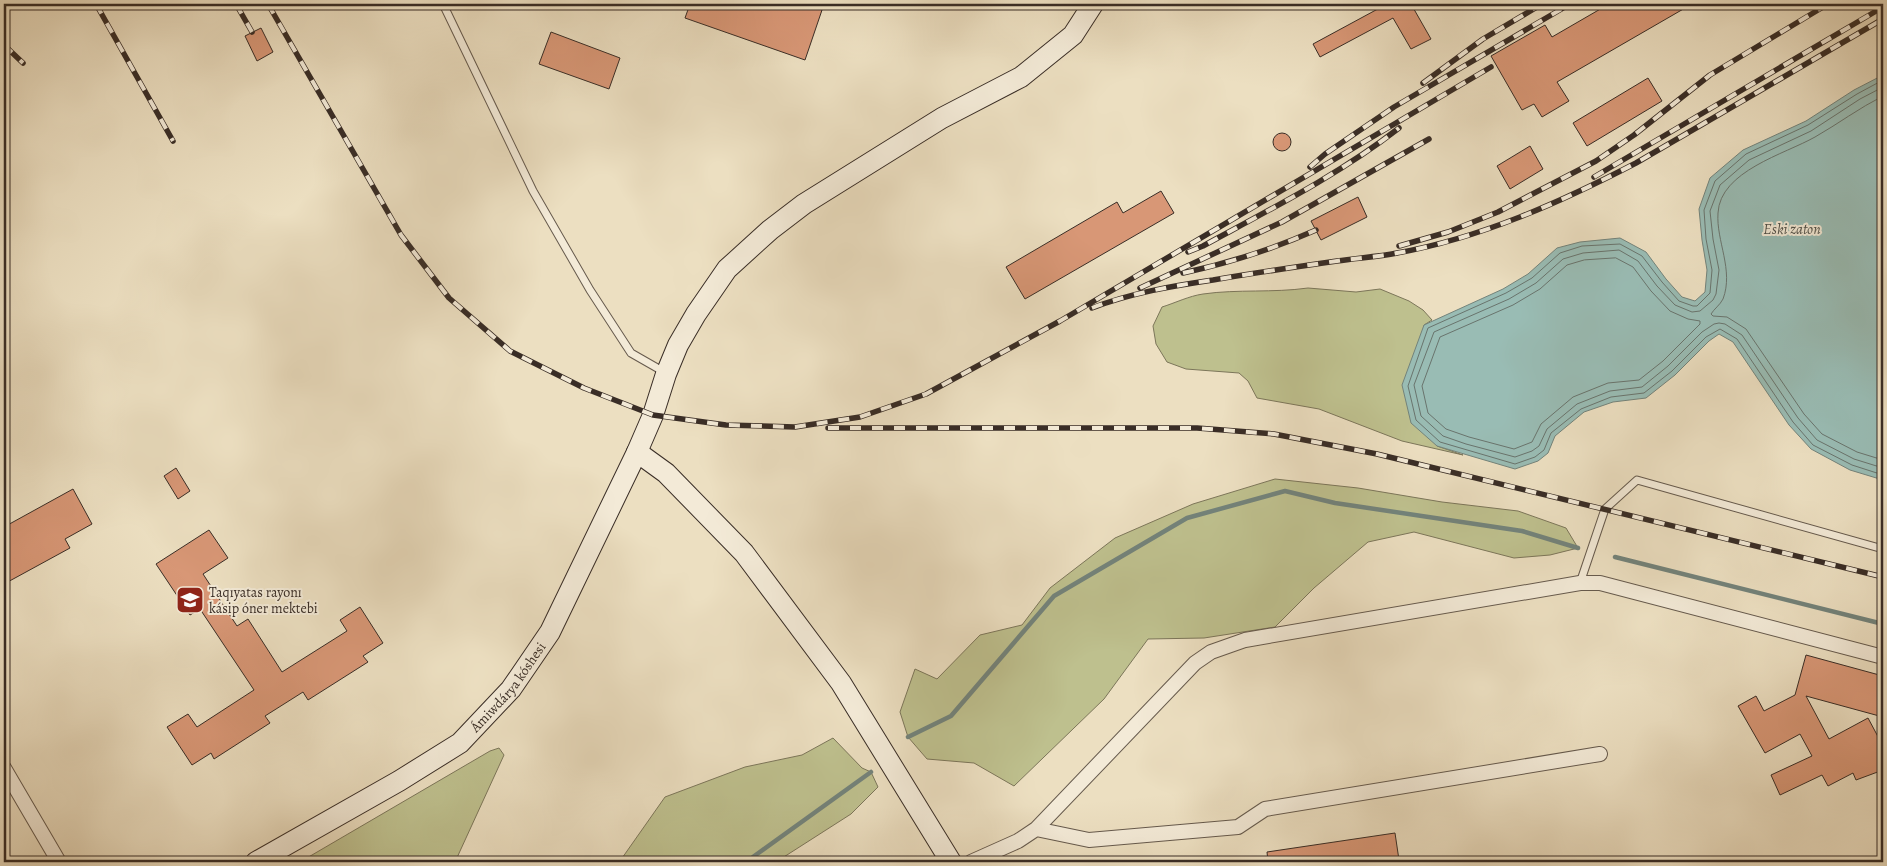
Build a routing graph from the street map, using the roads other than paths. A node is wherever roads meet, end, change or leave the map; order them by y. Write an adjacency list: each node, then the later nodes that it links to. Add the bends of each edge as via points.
1 (443, 4): 3 (lane, via 533,191 590,290 631,353)
2 (1093, 4): 3 (street, Ámiwdárya kóshesi, via 1072,35 1021,77 942,118 804,204 770,230 727,269 696,314)
3 (666, 374): 4 (street, Ámiwdárya kóshesi)
4 (637, 452): 12 (street, Ámiwdárya kóshesi, via 550,632 511,689 460,743); 13 (street, via 666,473 744,553 842,683)
5 (1883, 549): 6 (lane, via 1637,480 1605,508)
6 (1580, 583): 7 (street, via 1600,583); 10 (street, via 1246,640 1211,652 1195,663)
7 (1883, 657)
8 (1600, 754): 10 (street, via 1265,809 1238,826 1090,840)
9 (4, 768): 11 (street)
10 (1036, 829): 14 (street, via 1018,841)
11 (59, 862)
12 (256, 862)
13 (951, 862)
14 (971, 862)

